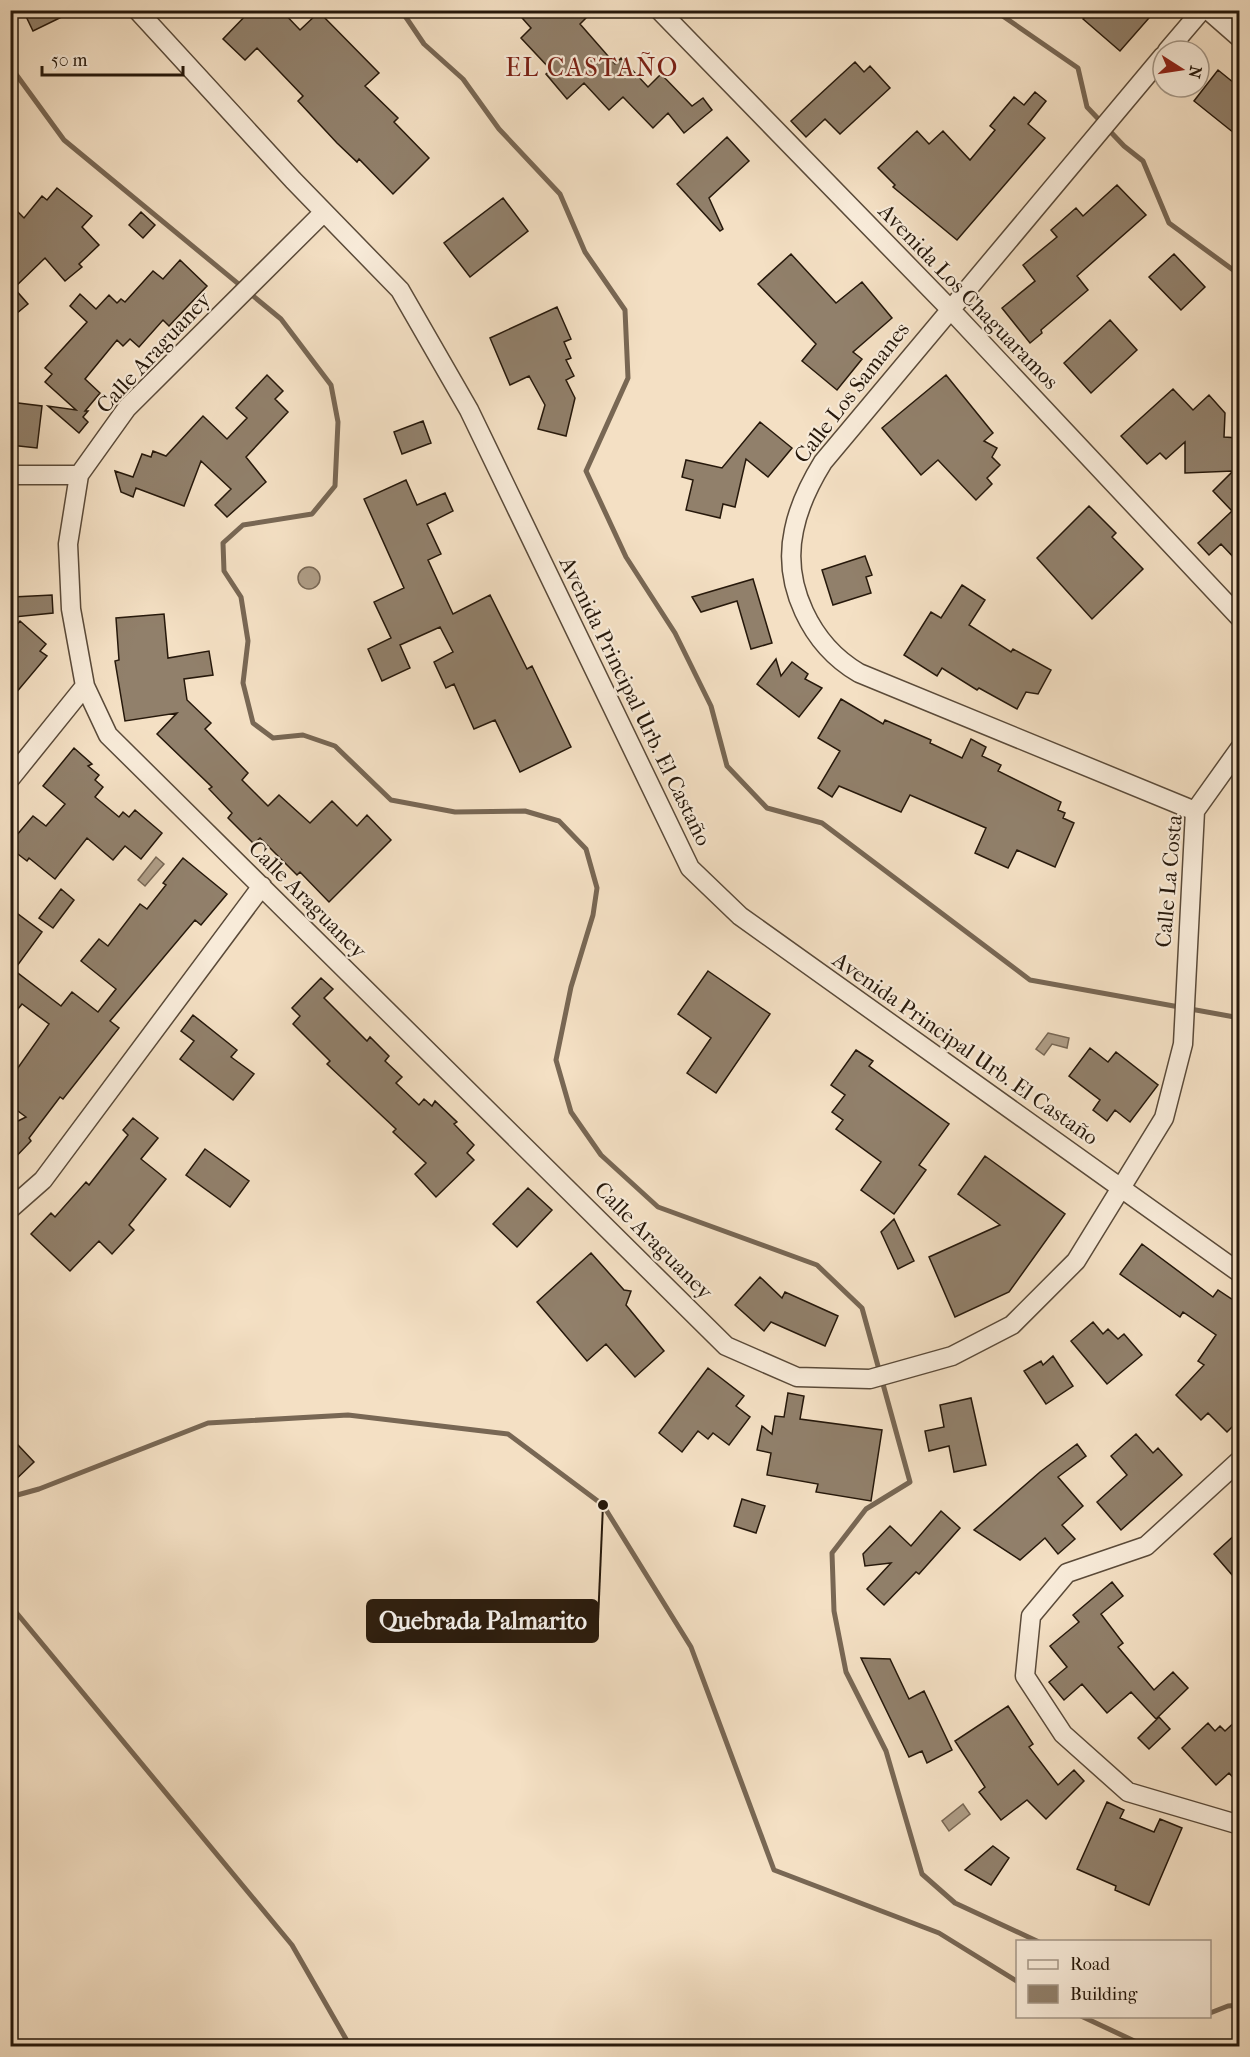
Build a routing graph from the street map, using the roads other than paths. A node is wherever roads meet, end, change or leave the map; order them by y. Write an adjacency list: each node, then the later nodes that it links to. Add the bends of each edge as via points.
1 (136, 10): 8 (street, Avenida Principal Urb. El Castaño)
2 (659, 10): 9 (street, Avenida Los Chaguaramos)
3 (1202, 10): 6 (street)
4 (1208, 10): 5 (street)
5 (1239, 38)
6 (1177, 39)
7 (1151, 71): 9 (street, Calle Los Samanes)
8 (324, 212): 11 (street, Calle Araguaney, via 127,408); 18 (street, Avenida Principal Urb. El Castaño, via 400,290 469,410 690,868 740,916)
9 (950, 308): 12 (street, Avenida Los Chaguaramos); 16 (street, Calle Los Samanes, via 823,462 800,506 793,532 792,567 795,587 809,622 832,656 859,674)
10 (10, 475): 11 (street)
11 (79, 475): 13 (street, Calle Araguaney, via 68,544 71,609)
12 (1239, 618)
13 (85, 686): 15 (street); 17 (street, Calle Araguaney, via 108,735)
14 (1239, 748): 16 (street, Calle La Costa)
15 (10, 779)
16 (1195, 811): 18 (street, Calle La Costa, via 1183,1044 1164,1118)
17 (262, 886): 18 (street, Calle Araguaney, via 726,1346 796,1377 870,1379 952,1356 1012,1325 1076,1261); 19 (street, via 44,1180)
18 (1122, 1187): 20 (street, Avenida Principal Urb. El Castaño)
19 (10, 1209)
20 (1239, 1273)
21 (1239, 1460): 22 (street, via 1146,1546 1067,1573 1031,1616 1025,1676 1063,1734 1128,1792)
22 (1239, 1825)

